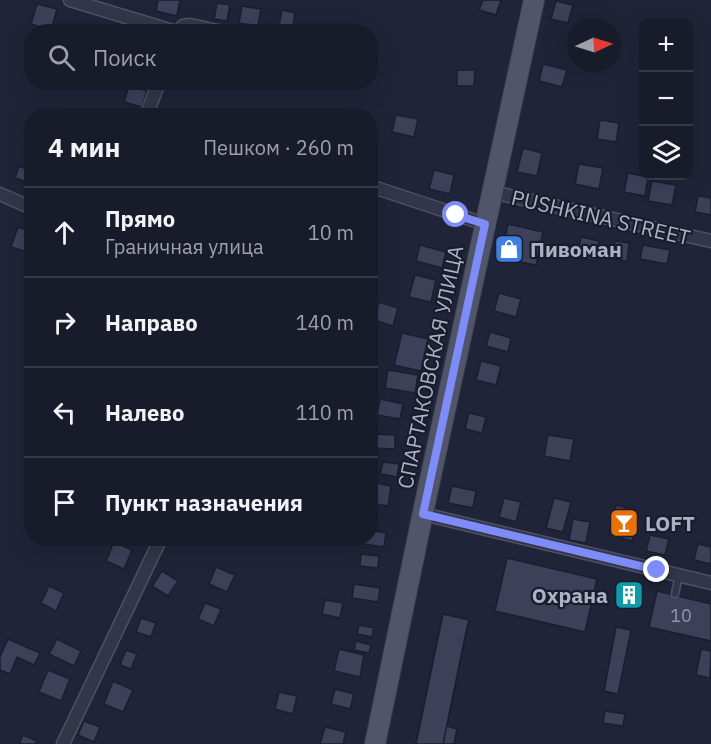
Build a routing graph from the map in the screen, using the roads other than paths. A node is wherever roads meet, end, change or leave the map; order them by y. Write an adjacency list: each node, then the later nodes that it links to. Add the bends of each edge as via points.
1 (70, 0): 3 (street)
2 (534, 0): 7 (main road, СПАРТАКОВСКАЯ УЛИЦА)
3 (150, 24)
4 (156, 90): 5 (street)
5 (149, 108)
6 (378, 189): 10 (street)
7 (492, 192): 10 (main road, СПАРТАКОВСКАЯ УЛИЦА); 11 (street, PUSHKINA STREET)
8 (0, 194): 9 (street)
9 (24, 204)
10 (485, 224): 12 (main road, СПАРТАКОВСКАЯ УЛИЦА)
11 (711, 241)
12 (423, 514): 14 (street); 18 (main road, СПАРТАКОВСКАЯ УЛИЦА)
13 (157, 546): 17 (street)
14 (680, 575): 15 (street); 16 (lane)
15 (711, 583)
16 (675, 594)
17 (63, 744)
18 (375, 744)

